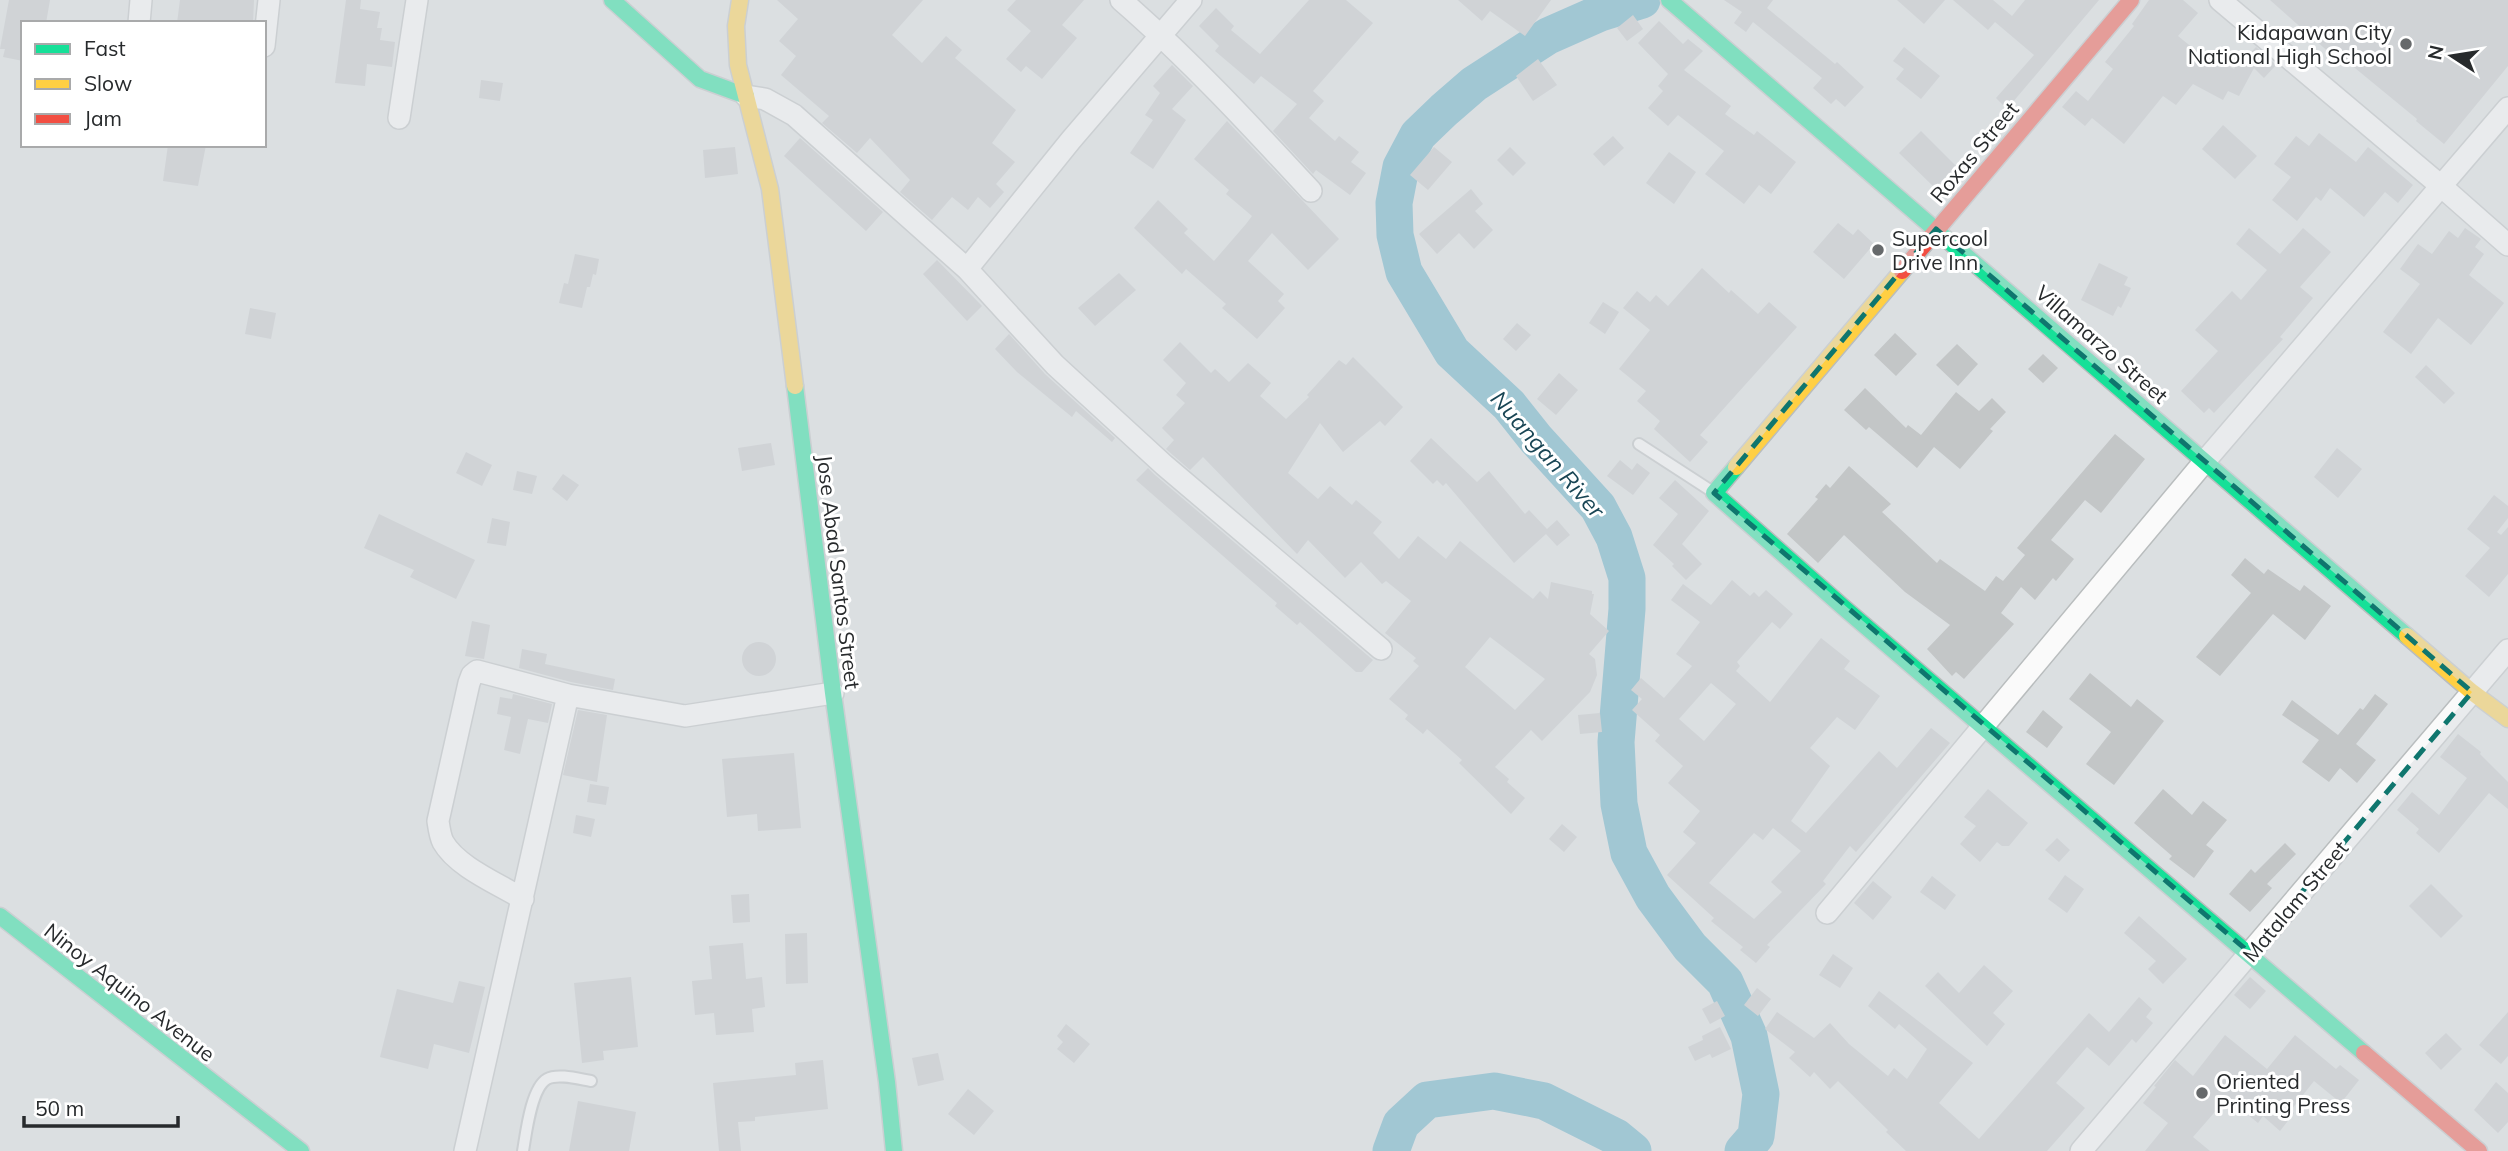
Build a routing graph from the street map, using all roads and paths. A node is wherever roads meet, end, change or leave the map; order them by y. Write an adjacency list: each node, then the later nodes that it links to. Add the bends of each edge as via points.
1 (141, 0): 11 (street)
2 (269, 0): 12 (street)
3 (417, 0): 16 (street)
4 (612, 0): 14 (street, via 700,79)
5 (740, 0): 14 (street, Jose Abad Santos Street, via 737,50)
6 (1121, 0): 13 (street)
7 (1191, 0): 13 (street)
8 (1669, 0): 19 (street, Villamarzo Street)
9 (2131, 0): 19 (street, Roxas Street)
10 (2220, 0): 17 (street)
11 (139, 21)
12 (266, 28)
13 (1161, 34): 18 (street); 21 (street)
14 (746, 96): 21 (street, via 765,99 794,115); 28 (street, Jose Abad Santos Street, via 770,189)
15 (2508, 108): 17 (street)
16 (399, 118)
17 (2441, 186): 20 (street); 23 (street)
18 (1311, 191)
19 (1936, 229): 23 (street, Villamarzo Street); 24 (street, Roxas Street)
20 (2508, 245)
21 (967, 269): 25 (street, via 1055,365 1174,474)
22 (1639, 444): 24 (lane)
23 (2205, 461): 27 (street, Villamarzo Street); 31 (street)
24 (1714, 493): 31 (street)
25 (1381, 649)
26 (2508, 650): 27 (street, Matalam Street)
27 (2472, 692): 30 (street, Villamarzo Street); 35 (street, Matalam Street)
28 (833, 693): 29 (street, via 685,716); 40 (street, Jose Abad Santos Street)
29 (568, 695): 32 (street); 32 (street, via 484,672 472,675 438,821 451,854)
30 (2508, 719)
31 (1984, 726): 33 (street); 35 (street)
32 (523, 899): 38 (street)
33 (1827, 913)
34 (0, 916): 37 (street, Ninoy Aquino Avenue)
35 (2250, 953): 41 (street, Matalam Street); 42 (street)
36 (591, 1081): 39 (lane, via 560,1077 548,1079 540,1087)
37 (301, 1151)
38 (465, 1151)
39 (523, 1151)
40 (894, 1151)
41 (2081, 1151)
42 (2479, 1151)

